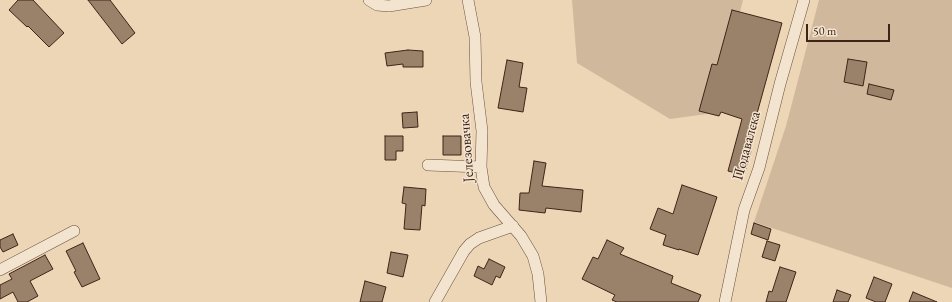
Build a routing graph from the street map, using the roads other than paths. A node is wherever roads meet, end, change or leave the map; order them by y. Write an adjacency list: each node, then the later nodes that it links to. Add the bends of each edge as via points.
1 (369, 0): 2 (street, via 377,5 389,6)
2 (426, 0)
3 (468, 0): 6 (street, Јелезовачка, via 474,24 476,82 482,131)
4 (804, 0): 12 (street, Подавалска, via 759,168 744,210)
5 (428, 165): 6 (street)
6 (481, 167): 7 (street, Јелезовачка, via 484,187 489,197)
7 (512, 226): 10 (street, via 470,244); 11 (street, Јелезовачка, via 526,242 533,256)
8 (74, 231): 9 (street)
9 (0, 270)
10 (435, 302)
11 (541, 302)
12 (725, 302)

